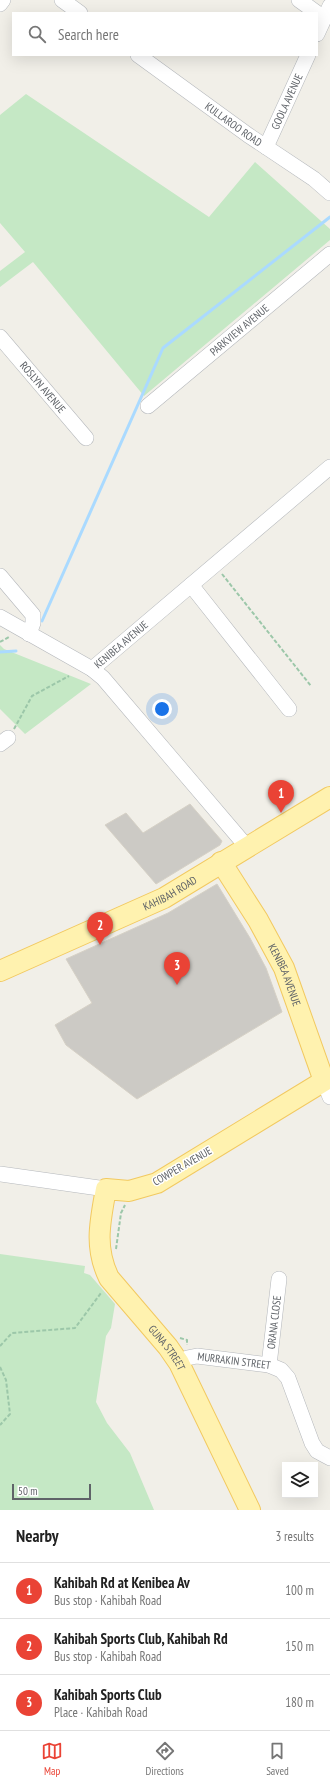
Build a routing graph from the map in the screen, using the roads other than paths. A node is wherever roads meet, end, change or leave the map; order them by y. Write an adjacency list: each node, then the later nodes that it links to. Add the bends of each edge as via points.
1 (3, 0): 4 (street)
2 (62, 0): 5 (street)
3 (299, 0): 6 (street)
4 (0, 4)
5 (79, 12)
6 (322, 13): 7 (street)
7 (318, 30)
8 (139, 56): 10 (street, KULLAROO ROAD)
9 (308, 56): 10 (street, GOOLA AVENUE)
10 (266, 147): 11 (street, KULLAROO ROAD, via 309,175)
11 (330, 193)
12 (330, 254): 14 (street, PARKVIEW AVENUE)
13 (0, 337): 15 (street, ROSLYN AVENUE)
14 (148, 406)
15 (86, 438)
16 (330, 467): 18 (street, KENIBEA AVENUE)
17 (0, 576): 20 (street, via 33,615)
18 (191, 585): 21 (street, KENIBEA AVENUE); 22 (street)
19 (0, 618): 20 (street)
20 (29, 634): 21 (street)
21 (92, 669): 24 (street, KENIBEA AVENUE, via 112,688)
22 (289, 709)
23 (330, 798): 24 (main road, KAHIBAH ROAD)
24 (247, 847): 25 (main road, KAHIBAH ROAD)
25 (221, 862): 26 (main road, KAHIBAH ROAD, via 164,898); 27 (main road, KENIBEA AVENUE, via 258,920 284,968)
26 (0, 971)
27 (327, 1089): 29 (main road, COWPER AVENUE, via 156,1183 129,1191)
28 (0, 1174): 29 (street, COWPER AVENUE)
29 (106, 1189): 31 (main road, GUNA STREET, via 99,1226 103,1266 111,1280)
30 (279, 1280): 32 (street, ORANA CLOSE)
31 (179, 1363): 32 (street, MURRAKIN STREET, via 197,1356); 34 (main road, GUNA STREET)
32 (269, 1365): 33 (street, MURRAKIN STREET, via 281,1370 288,1378 312,1443 317,1451)
33 (330, 1458)
34 (250, 1510)

